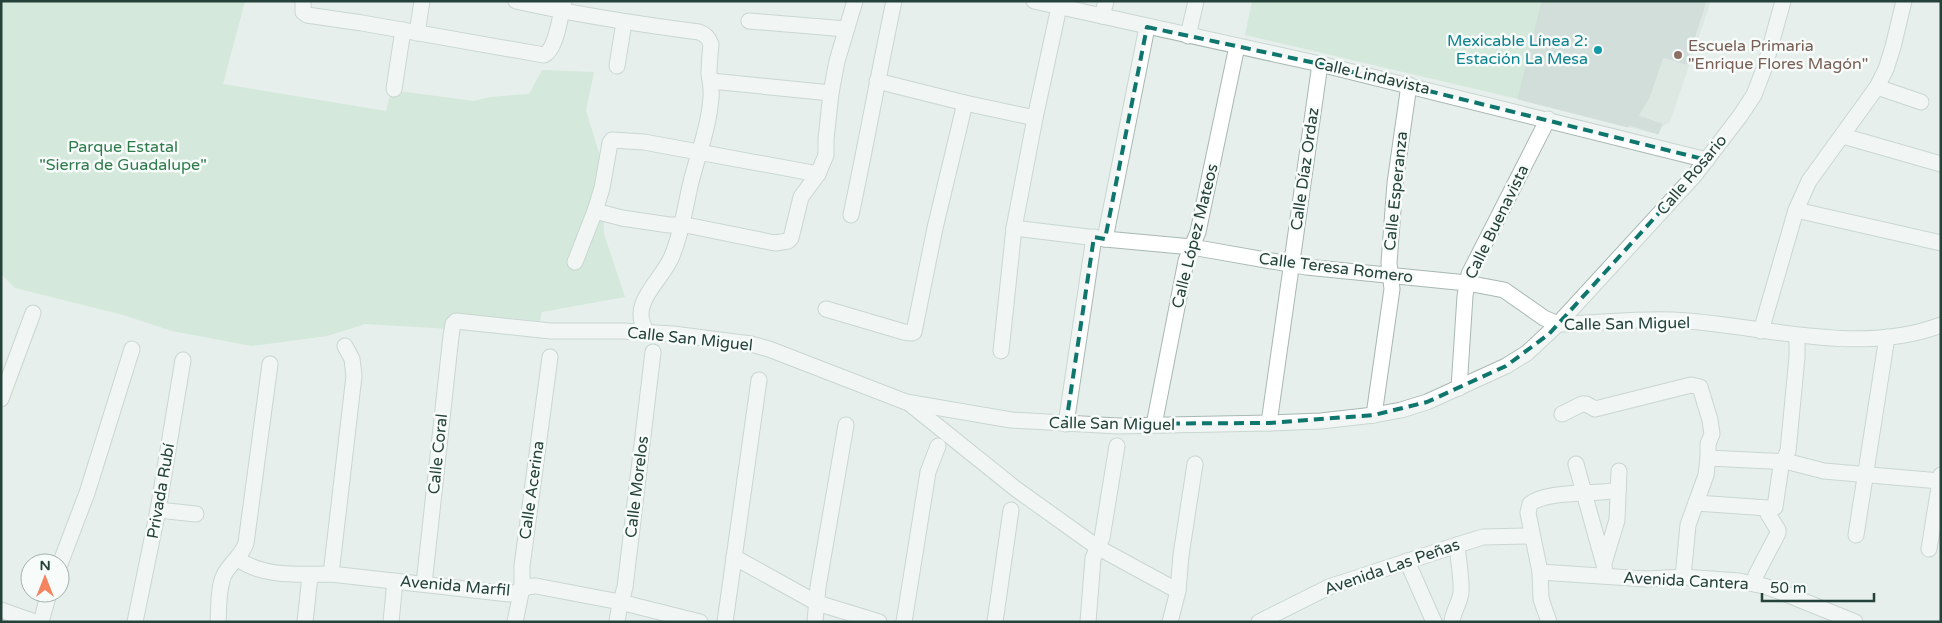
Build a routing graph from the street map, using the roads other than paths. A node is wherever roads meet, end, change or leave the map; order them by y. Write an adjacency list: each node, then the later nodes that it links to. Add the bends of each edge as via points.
1 (422, 1): 18 (street)
2 (516, 1): 11 (street)
3 (855, 1): 17 (street)
4 (894, 1): 24 (street)
5 (1034, 1): 12 (street, Calle Lindavista)
6 (1106, 1): 13 (street)
7 (1196, 1): 19 (street)
8 (1783, 1): 35 (street, Calle Rosario, via 1754,95)
9 (1904, 1): 26 (street, via 1893,47)
10 (303, 6): 18 (street, via 307,16)
11 (562, 6): 14 (street); 18 (street, via 553,46 544,55)
12 (1058, 7): 13 (street, Calle Lindavista); 31 (street)
13 (1102, 16): 16 (street, Calle Lindavista)
14 (624, 22): 22 (street); 23 (street, via 708,36)
15 (749, 22): 17 (street)
16 (1147, 27): 19 (street, Calle Lindavista); 43 (street)
17 (846, 29): 28 (street)
18 (410, 32): 27 (street)
19 (1188, 36): 20 (street, Calle Lindavista)
20 (1237, 46): 21 (street, Calle Lindavista); 45 (street, Calle López Mateos, via 1198,232)
21 (1320, 64): 25 (street, Calle Lindavista); 47 (street, Calle Díaz Ordaz)
22 (617, 66)
23 (711, 81): 28 (street); 34 (street, via 711,99)
24 (877, 81): 30 (street); 40 (street)
25 (1408, 85): 32 (street, Calle Lindavista); 48 (street, Calle Esperanza, via 1395,183 1389,263)
26 (1877, 87): 29 (street); 33 (street)
27 (394, 89)
28 (831, 94): 37 (street, via 826,155)
29 (1921, 102)
30 (965, 103): 31 (street); 50 (street, via 915,329 912,333)
31 (1035, 118): 42 (street)
32 (1548, 119): 35 (street, Calle Lindavista); 49 (street, Calle Buenavista)
33 (1843, 136): 36 (street); 38 (street, via 1809,181)
34 (700, 152): 37 (street); 39 (street, via 612,140); 41 (street)
35 (1707, 160): 53 (street, Calle Rosario)
36 (1941, 164)
37 (818, 174): 41 (street, via 801,197 791,238 784,243)
38 (1796, 210): 44 (street); 55 (street)
39 (595, 211): 41 (street, via 622,218); 46 (street)
40 (851, 214)
41 (681, 225): 56 (street, via 671,258 641,306 639,316)
42 (1014, 228): 43 (street, Calle Teresa Romero); 61 (street)
43 (1099, 238): 45 (street, Calle Teresa Romero); 74 (street)
44 (1941, 243)
45 (1192, 247): 47 (street, Calle Teresa Romero); 75 (street, Calle López Mateos, via 1186,261)
46 (575, 262)
47 (1291, 265): 48 (street, Calle Teresa Romero); 72 (street, Calle Díaz Ordaz)
48 (1391, 276): 49 (street, Calle Teresa Romero); 71 (street, Calle Esperanza, via 1392,290)
49 (1467, 283): 53 (street, Calle Teresa Romero, via 1504,290); 67 (street, Calle Buenavista)
50 (826, 309)
51 (33, 313): 68 (street)
52 (453, 324): 56 (street, Calle San Miguel, via 460,320 551,331); 107 (street, Calle Coral)
53 (1558, 324): 55 (street, Calle San Miguel, via 1671,320); 67 (street, Calle San Miguel, via 1527,353)
54 (1941, 325): 58 (street, Calle San Miguel)
55 (1761, 331): 57 (street, Calle San Miguel)
56 (647, 332): 69 (street, Calle San Miguel, via 752,344)
57 (1797, 336): 58 (street, Calle San Miguel); 79 (street, via 1788,451)
58 (1887, 337): 83 (street)
59 (346, 346): 103 (street, via 352,358 354,376)
60 (132, 348): 97 (street, via 87,492)
61 (1001, 351)
62 (652, 352): 111 (street, Calle Morelos, via 625,587)
63 (550, 357): 109 (street, Calle Acerina, via 522,566)
64 (183, 360): 89 (street, Privada Rubí)
65 (270, 364): 99 (street, via 246,543)
66 (758, 380): 98 (street)
67 (1459, 388): 71 (street, Calle San Miguel, via 1427,402)
68 (1, 399)
69 (906, 402): 74 (street, Calle San Miguel, via 992,418); 95 (street)
70 (1562, 414): 78 (street, via 1582,404 1595,409 1698,386 1712,434)
71 (1374, 415): 72 (street, Calle San Miguel)
72 (1269, 423): 75 (street, Calle San Miguel)
73 (846, 424): 113 (street)
74 (1066, 424): 75 (street, Calle San Miguel)
75 (1154, 425)
76 (938, 446): 127 (street, via 928,472)
77 (1117, 446): 95 (street, via 1102,538)
78 (1708, 458): 79 (street); 87 (street)
79 (1784, 462): 83 (street); 88 (street, via 1776,505)
80 (1194, 464): 110 (street)
81 (1576, 464): 86 (street)
82 (1619, 471): 85 (street)
83 (1866, 475): 84 (street); 92 (street)
84 (1940, 478): 96 (street)
85 (1618, 490): 86 (street); 101 (street, via 1617,520)
86 (1584, 493): 93 (street, via 1561,495 1530,504 1528,513); 101 (street)
87 (1696, 503): 88 (street); 105 (street, via 1688,525)
88 (1768, 508): 108 (street, via 1778,530 1777,539 1756,575)
89 (158, 510): 91 (street); 117 (street, Privada Rubí)
90 (1011, 510): 128 (street)
91 (196, 514)
92 (1856, 535)
93 (1532, 536): 94 (street, Avenida Las Peñas, via 1483,537); 102 (street)
94 (1457, 545): 100 (street, Avenida Las Peñas); 133 (street, via 1461,591)
95 (1097, 547): 110 (street); 129 (street, via 1093,558)
96 (1929, 549)
97 (64, 553)
98 (734, 557): 113 (street); 124 (street)
99 (238, 559): 104 (street, Avenida Marfil, via 258,569); 118 (street, via 222,584)
100 (1407, 561): 131 (street, Avenida Las Peñas, via 1329,587); 132 (street)
101 (1604, 570): 102 (street, Avenida Cantera); 105 (street, Avenida Cantera, via 1646,579)
102 (1540, 572): 134 (street, via 1541,599)
103 (331, 574): 104 (street, Avenida Marfil); 106 (street, Avenida Marfil)
104 (310, 576): 119 (street)
105 (1683, 578): 108 (street, Avenida Cantera)
106 (395, 581): 107 (street, Avenida Marfil); 120 (street)
107 (424, 584): 109 (street, Avenida Marfil, via 509,594)
108 (1755, 584): 135 (street, Avenida Cantera)
109 (522, 588): 111 (street, Avenida Marfil, via 536,586); 121 (street, Calle Acerina)
110 (1178, 591): 130 (street)
111 (620, 602): 122 (street, Calle Morelos); 123 (street, Avenida Marfil)
112 (46, 603): 116 (street)
113 (817, 603): 125 (street); 126 (street)
114 (1, 610): 115 (street)
115 (36, 622)
116 (41, 622)
117 (135, 622)
118 (218, 622)
119 (306, 622)
120 (391, 622)
121 (515, 622)
122 (617, 622)
123 (700, 622)
124 (725, 622)
125 (815, 622)
126 (879, 622)
127 (904, 622)
128 (995, 622)
129 (1088, 622)
130 (1170, 622)
131 (1259, 622)
132 (1434, 622)
133 (1452, 622)
134 (1549, 622)
135 (1855, 622)

